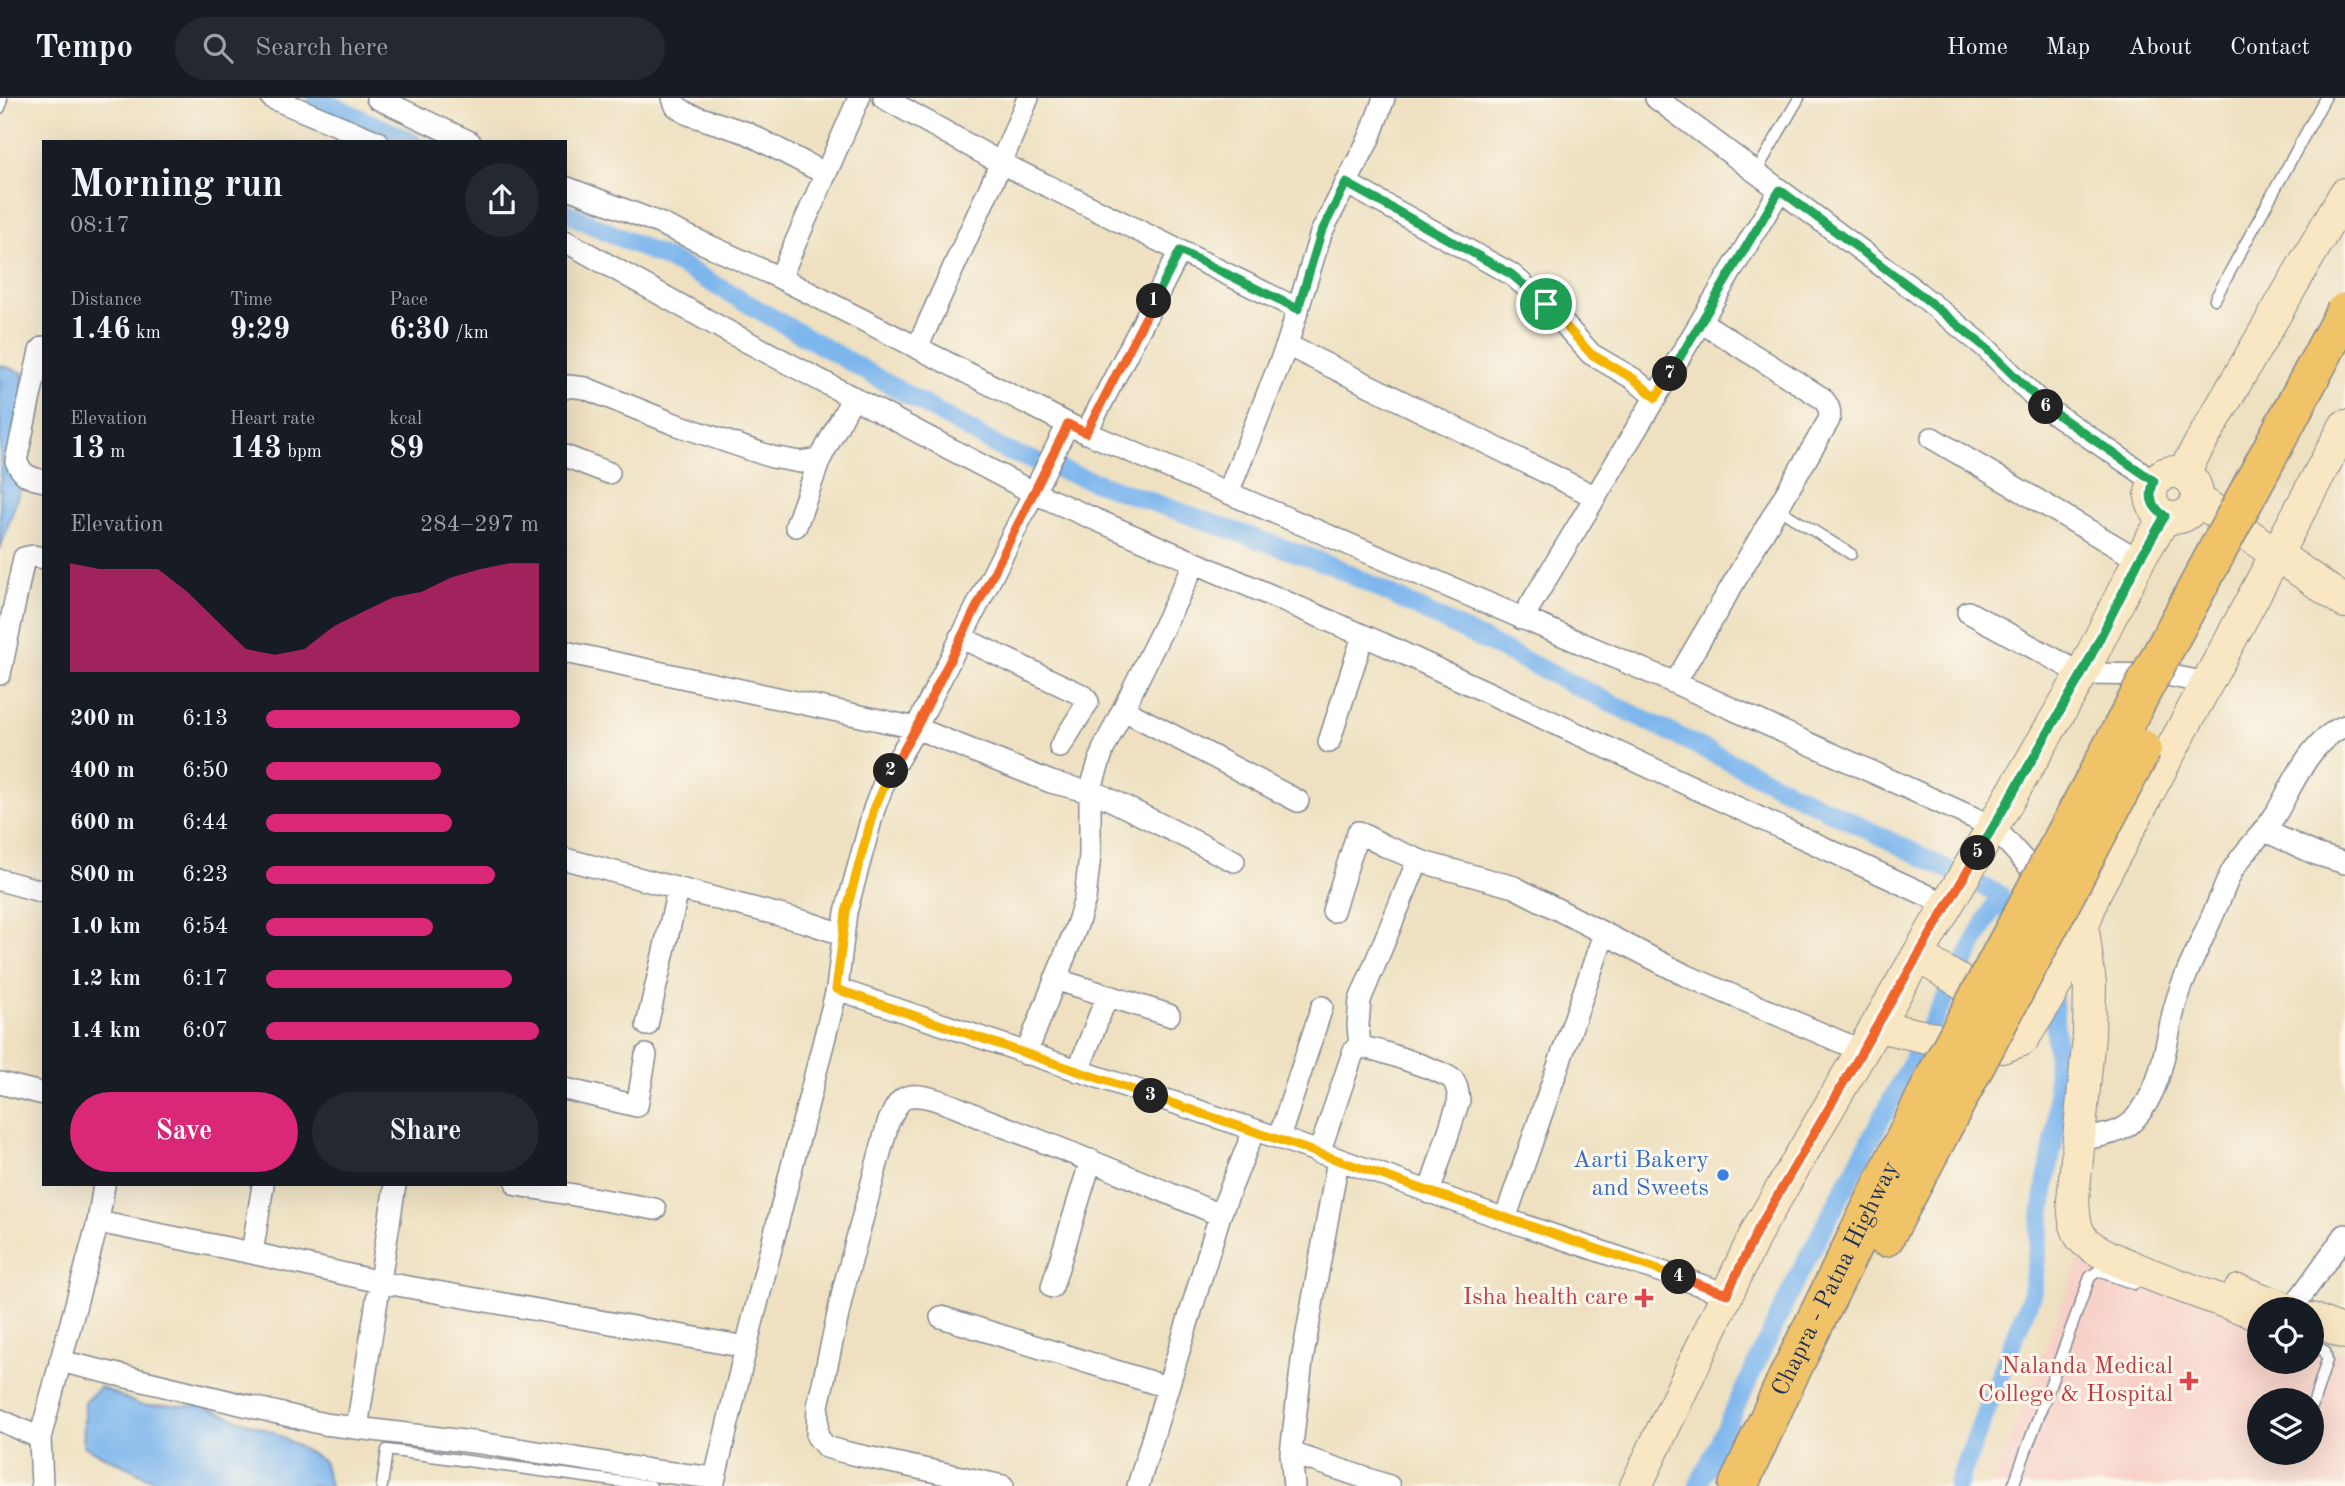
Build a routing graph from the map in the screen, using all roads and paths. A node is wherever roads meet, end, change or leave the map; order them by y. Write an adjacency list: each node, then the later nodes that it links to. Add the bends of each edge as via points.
1 (2, 98): 12 (lane)
2 (272, 98): 13 (street)
3 (377, 98): 14 (street)
4 (673, 98): 17 (street, via 688,114 747,132)
5 (859, 98): 17 (street)
6 (884, 98): 15 (street)
7 (1028, 98): 15 (street)
8 (1384, 98): 18 (street)
9 (1656, 98): 16 (street)
10 (1799, 98): 16 (lane)
11 (2325, 98): 25 (lane)
12 (0, 108)
13 (373, 140)
14 (466, 140)
15 (1001, 163): 23 (street); 30 (street)
16 (1756, 172): 20 (street)
17 (826, 174): 24 (street)
18 (1346, 183): 26 (street, via 1321,233); 35 (street, via 1511,274 1546,304 1591,354)
19 (567, 188): 24 (street)
20 (1780, 190): 28 (street); 43 (street, via 1985,347 2046,408)
21 (2345, 194): 43 (street)
22 (567, 242): 34 (street)
23 (1180, 251): 26 (street); 37 (street)
24 (780, 278): 30 (street)
25 (2215, 299)
26 (1298, 309): 29 (street)
27 (2345, 312): 98 (highway, bridge)
28 (1701, 322): 35 (street); 47 (street, via 1828,405 1829,420)
29 (1287, 345): 45 (street); 46 (street)
30 (917, 348): 37 (street)
31 (42, 350): 42 (street, via 16,461 20,472)
32 (2345, 363): 98 (highway, bridge)
33 (567, 387): 40 (street, via 585,388 772,457 800,462)
34 (853, 397): 40 (street); 44 (street)
35 (1656, 398): 46 (street)
36 (2345, 426): 50 (street)
37 (1077, 429): 44 (street, via 1052,455); 45 (street)
38 (1932, 438): 52 (street)
39 (567, 457): 41 (street)
40 (820, 459): 48 (street)
41 (609, 473)
42 (42, 481)
43 (2178, 484): 50 (street); 52 (street, via 2193,509 2175,518 2165,516)
44 (1035, 488): 53 (street); 58 (street)
45 (1228, 493): 56 (street)
46 (1596, 497): 56 (street)
47 (1777, 509): 49 (lane); 62 (street)
48 (796, 526)
49 (1851, 554)
50 (2276, 554): 54 (street); 63 (street)
51 (42, 558): 60 (street, via 24,558)
52 (2139, 560): 61 (street)
53 (1195, 563): 57 (street); 64 (street)
54 (2345, 602)
55 (1968, 612): 61 (street)
56 (1522, 619): 62 (street)
57 (1363, 636): 67 (street); 80 (street)
58 (960, 637): 66 (street); 68 (street, via 1084,696 1088,702)
59 (567, 654): 66 (street)
60 (0, 674)
61 (2082, 674): 63 (street, via 2166,675); 72 (street)
62 (1675, 683): 72 (street)
63 (2207, 683): 82 (street)
64 (1124, 710): 69 (street, via 1103,750); 70 (street)
65 (2345, 726): 71 (street, via 2324,737)
66 (916, 728): 69 (street, via 1051,782); 83 (street, via 874,809)
67 (1329, 742)
68 (1060, 747)
69 (1090, 791): 75 (street); 86 (street, via 1085,899)
70 (1298, 801)
71 (2263, 830): 76 (street); 104 (street, via 2232,871 2187,972 2151,1096 2131,1124)
72 (1988, 837): 80 (street); 82 (street)
73 (567, 860): 78 (street)
74 (1418, 860): 81 (street, via 1358,832); 84 (street, via 1514,887); 94 (street, via 1360,1000)
75 (1234, 862)
76 (2345, 863)
77 (0, 880): 79 (street)
78 (678, 890): 83 (street); 92 (street)
79 (42, 891)
80 (1952, 899): 85 (street)
81 (1333, 911)
82 (2080, 923): 87 (street); 104 (street, via 2090,984)
83 (842, 934): 88 (street)
84 (1604, 934): 93 (street, via 1685,975); 114 (street)
85 (1918, 956): 87 (street, via 2021,1019); 93 (street)
86 (1055, 979): 89 (street); 95 (street)
87 (2051, 982): 98 (street, via 2022,1041)
88 (836, 989): 95 (street); 132 (street)
89 (1107, 996): 91 (street); 97 (street)
90 (1322, 1007): 103 (street)
91 (1169, 1016)
92 (647, 1025)
93 (1879, 1036): 98 (street); 122 (street, via 1758,1229)
94 (1360, 1047): 105 (street, via 1354,1050); 111 (street, via 1437,1072 1457,1087 1455,1114)
95 (1026, 1054): 97 (street)
96 (646, 1055): 100 (street, via 637,1106)
97 (1078, 1071): 102 (street)
98 (1944, 1078): 151 (highway, Chapra - Patna Highway, via 1792,1368); 152 (highway, Chapra - Patna Highway)
99 (0, 1083): 101 (street)
100 (567, 1089)
101 (42, 1094)
102 (1254, 1130): 103 (street); 113 (street)
103 (1279, 1139): 105 (street)
104 (2078, 1140): 115 (street)
105 (1328, 1156): 111 (street); 141 (street)
106 (1091, 1160): 113 (street); 120 (street); 146 (street, via 949,1105 909,1096 888,1123 855,1245 818,1406 817,1437 837,1450)
107 (104, 1186): 116 (street)
108 (263, 1186): 118 (street)
109 (395, 1186): 119 (street)
110 (523, 1186): 112 (street)
111 (1429, 1193): 114 (street)
112 (655, 1209)
113 (1220, 1214): 137 (street)
114 (1505, 1219): 122 (street)
115 (2074, 1220): 123 (street); 125 (street, via 2082,1238 2105,1254)
116 (98, 1222): 118 (street); 135 (street)
117 (2345, 1235): 124 (street)
118 (252, 1254): 119 (street)
119 (380, 1282): 132 (street); 139 (street)
120 (1052, 1287)
121 (2147, 1288): 153 (lane, via 2098,1271 2090,1277)
122 (1727, 1294): 150 (street)
123 (2255, 1297)
124 (2301, 1297)
125 (2247, 1310)
126 (2222, 1313): 128 (lane)
127 (941, 1317): 137 (street)
128 (2247, 1322)
129 (2324, 1324): 130 (street)
130 (2345, 1333)
131 (2324, 1340): 133 (street)
132 (746, 1346): 142 (street)
133 (2345, 1348)
134 (2324, 1351): 136 (lane)
135 (60, 1361): 139 (street, via 298,1419); 140 (street)
136 (2324, 1369)
137 (1167, 1387): 147 (street)
138 (0, 1420): 140 (street)
139 (357, 1427): 142 (street)
140 (40, 1438): 143 (street)
141 (1292, 1452): 148 (street); 149 (street)
142 (714, 1482)
143 (42, 1486)
144 (382, 1486): 145 (lane, via 387,1450)
145 (651, 1486)
146 (1003, 1486)
147 (1138, 1486)
148 (1294, 1486)
149 (1389, 1486)
150 (1636, 1486)
151 (1738, 1486)
152 (1767, 1486)
153 (2013, 1486)

